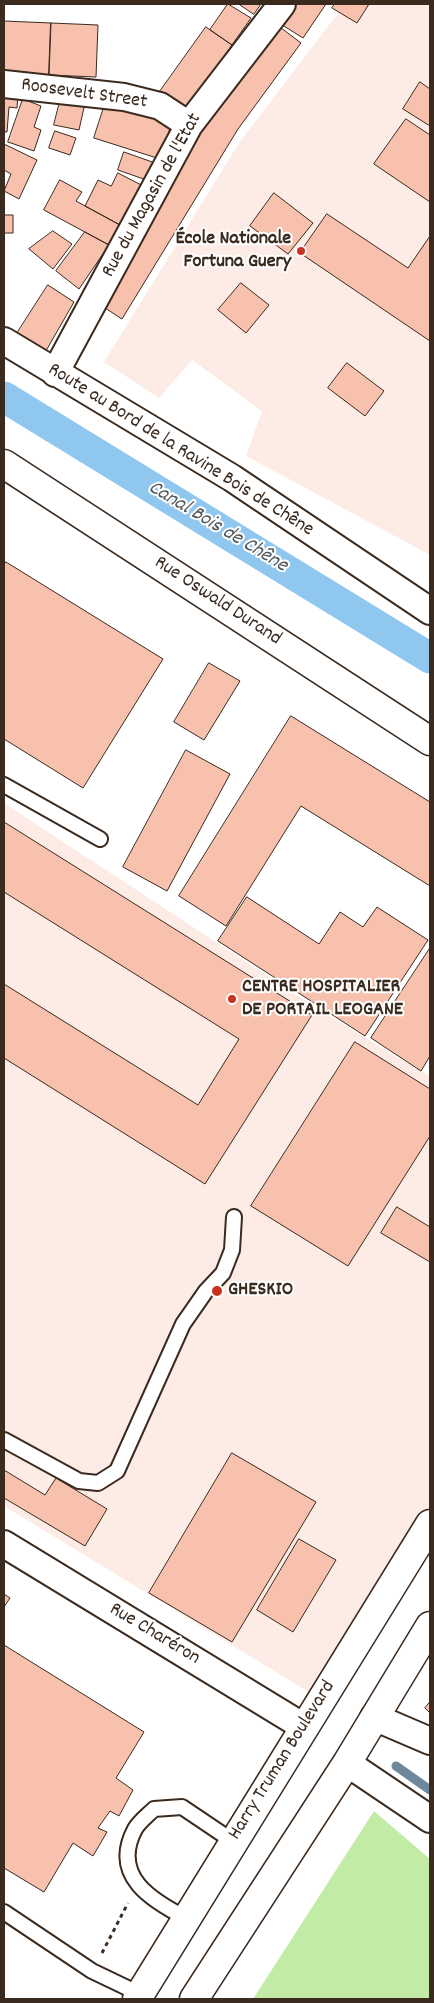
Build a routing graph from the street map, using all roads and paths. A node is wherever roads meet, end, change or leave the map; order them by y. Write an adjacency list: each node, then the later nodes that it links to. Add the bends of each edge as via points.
1 (282, 4): 3 (street, Rue du Magasin de l'Etat)
2 (4, 84): 3 (street, Roosevelt Street, via 124,97 160,106)
3 (189, 125): 5 (street, Rue du Magasin de l'Etat)
4 (4, 341): 5 (street, Route au Bord de la Ravine Bois de Chêne)
5 (55, 373): 7 (street, Route au Bord de la Ravine Bois de Chêne, via 232,478)
6 (4, 464): 8 (main road, Rue Oswald Durand)
7 (426, 600)
8 (430, 741)
9 (4, 785): 10 (lane)
10 (100, 839)
11 (234, 1217): 12 (lane, via 232,1250 223,1273 183,1324 117,1471 98,1483 79,1481)
12 (4, 1440)
13 (430, 1524): 17 (main road, Harry Truman Boulevard)
14 (4, 1544): 17 (street, Rue Charéron)
15 (430, 1626): 16 (main road)
16 (374, 1716): 18 (street); 19 (main road)
17 (304, 1727): 21 (main road, Harry Truman Boulevard)
18 (430, 1741)
19 (346, 1763): 20 (street); 27 (main road)
20 (430, 1819)
21 (234, 1842): 22 (lane, via 182,1807 154,1809 135,1828 126,1857); 24 (main road, Harry Truman Boulevard)
22 (137, 1886): 24 (lane, via 157,1903); 25 (path)
23 (4, 1912): 25 (lane)
24 (188, 1919): 26 (main road, Harry Truman Boulevard)
25 (92, 1971): 26 (lane)
26 (138, 1997)
27 (194, 1999)

